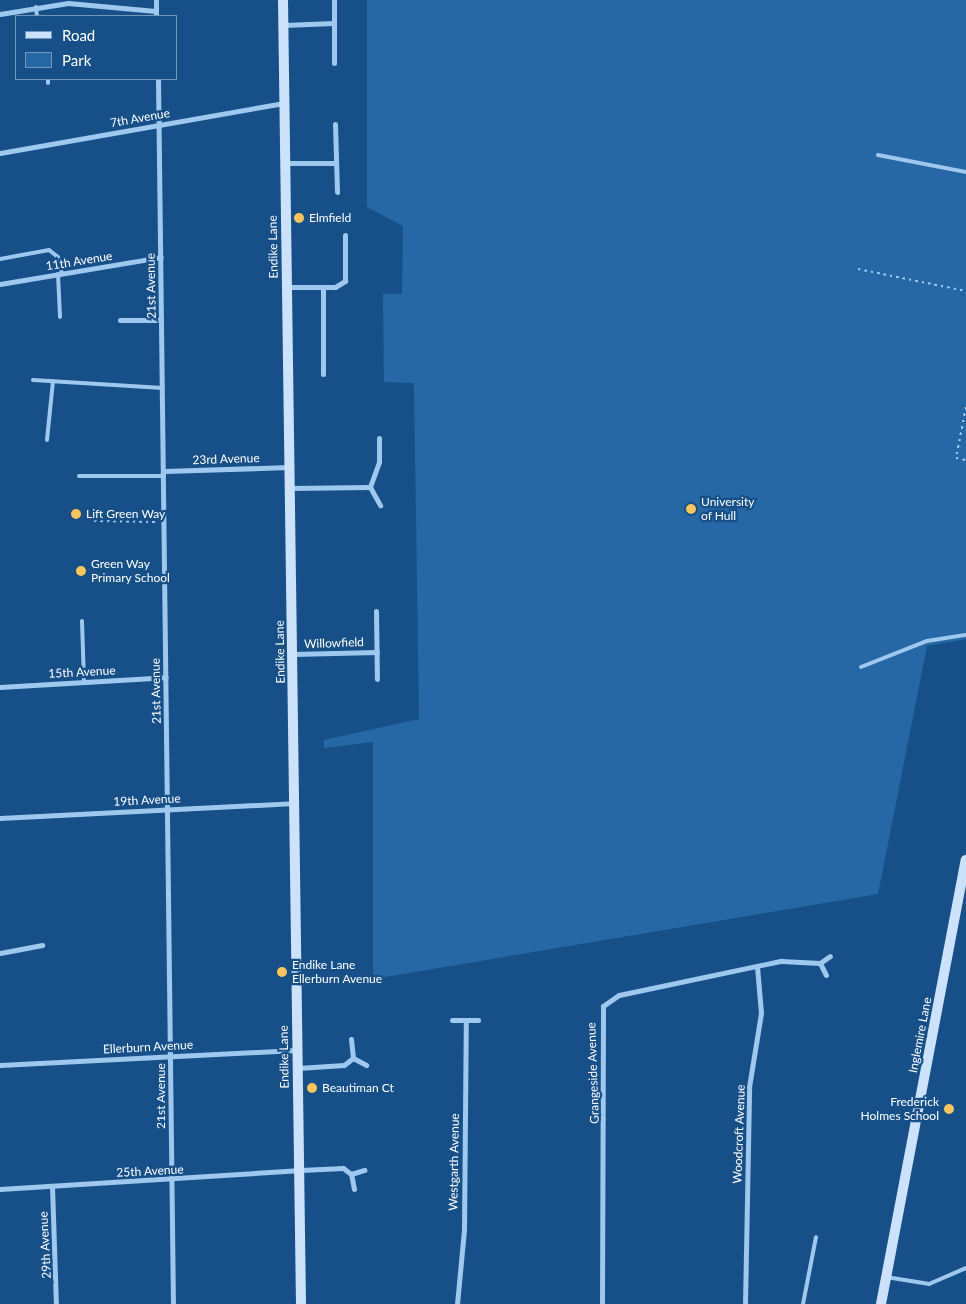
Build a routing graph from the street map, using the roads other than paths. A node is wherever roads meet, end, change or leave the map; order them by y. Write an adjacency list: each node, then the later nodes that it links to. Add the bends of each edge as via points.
1 (156, 0): 6 (street)
2 (283, 0): 9 (street, Endike Lane)
3 (334, 0): 8 (street)
4 (36, 7): 5 (street); 6 (street, via 68,3); 7 (lane)
5 (0, 14)
6 (156, 14)
7 (37, 15)
8 (334, 23): 9 (street); 10 (street)
9 (284, 25): 12 (street, Endike Lane)
10 (334, 63)
11 (158, 80): 14 (street, 21st Avenue)
12 (284, 103): 14 (street, 7th Avenue); 17 (street, Endike Lane)
13 (336, 124): 18 (street)
14 (158, 125): 15 (street, 7th Avenue); 22 (street, 21st Avenue)
15 (0, 153)
16 (878, 155): 19 (lane)
17 (284, 162): 18 (street); 26 (street, Endike Lane)
18 (336, 163): 20 (street)
19 (966, 172)
20 (336, 192)
21 (345, 235): 27 (street, via 345,280)
22 (161, 257): 24 (street, 11th Avenue); 30 (street, 21st Avenue)
23 (0, 260): 24 (lane, via 49,250 58,257)
24 (60, 274): 25 (street, 11th Avenue); 28 (lane)
25 (0, 284)
26 (286, 287): 27 (street); 37 (street, Endike Lane)
27 (323, 287): 31 (street)
28 (60, 317)
29 (120, 320): 30 (street)
30 (161, 320): 34 (street, 21st Avenue)
31 (323, 374)
32 (34, 380): 33 (lane)
33 (53, 381): 34 (lane); 36 (lane)
34 (162, 388): 38 (street, 21st Avenue)
35 (379, 438): 40 (street, via 379,462)
36 (47, 440)
37 (289, 467): 38 (street, 23rd Avenue); 41 (street, Endike Lane)
38 (164, 473): 39 (lane); 49 (street, 21st Avenue)
39 (79, 476)
40 (370, 487): 41 (street); 42 (street)
41 (290, 488): 47 (street, Endike Lane)
42 (380, 505)
43 (376, 611): 46 (street, Willowfield)
44 (82, 621): 51 (lane)
45 (966, 635): 48 (lane, via 927,641)
46 (377, 652): 47 (street, Willowfield); 50 (street, Willowfield)
47 (292, 654): 53 (street, Endike Lane)
48 (861, 667)
49 (166, 677): 51 (street, 15th Avenue); 54 (street, 21st Avenue)
50 (377, 679)
51 (84, 682): 52 (street, 15th Avenue)
52 (0, 687)
53 (295, 803): 54 (street, 19th Avenue); 67 (street, Endike Lane)
54 (168, 809): 55 (street, 19th Avenue); 68 (street, 21st Avenue)
55 (0, 818)
56 (966, 860): 82 (street, Inglemire Lane)
57 (42, 945): 58 (street)
58 (0, 953)
59 (830, 956): 60 (street)
60 (820, 963): 61 (street, Grangeside Avenue, via 781,961); 62 (street)
61 (758, 966): 87 (street, Grangeside Avenue, via 618,995 603,1006); 88 (street, Woodcroft Avenue, via 761,1013 749,1087)
62 (826, 975)
63 (452, 1020): 65 (street)
64 (478, 1020): 65 (street)
65 (466, 1021): 86 (street, Westgarth Avenue, via 464,1230)
66 (351, 1039): 69 (street)
67 (296, 1050): 68 (street, Ellerburn Avenue); 72 (street, Endike Lane)
68 (171, 1055): 70 (street, Ellerburn Avenue); 76 (street, 21st Avenue)
69 (353, 1058): 71 (street); 72 (street, via 344,1065)
70 (0, 1065)
71 (366, 1066)
72 (297, 1068): 73 (street, Endike Lane)
73 (301, 1170): 75 (street, 25th Avenue, via 343,1168); 76 (street, 25th Avenue); 85 (street, Endike Lane)
74 (364, 1170): 75 (street)
75 (351, 1174): 79 (street)
76 (172, 1180): 77 (street, 25th Avenue); 84 (street, 21st Avenue)
77 (52, 1186): 78 (street, 25th Avenue); 83 (street, 29th Avenue)
78 (0, 1189)
79 (354, 1189)
80 (816, 1237): 89 (lane)
81 (966, 1268): 82 (lane, via 928,1284)
82 (886, 1278): 90 (street, Inglemire Lane)
83 (56, 1304)
84 (173, 1304)
85 (301, 1304)
86 (457, 1304)
87 (602, 1304)
88 (745, 1304)
89 (804, 1304)
90 (881, 1304)

